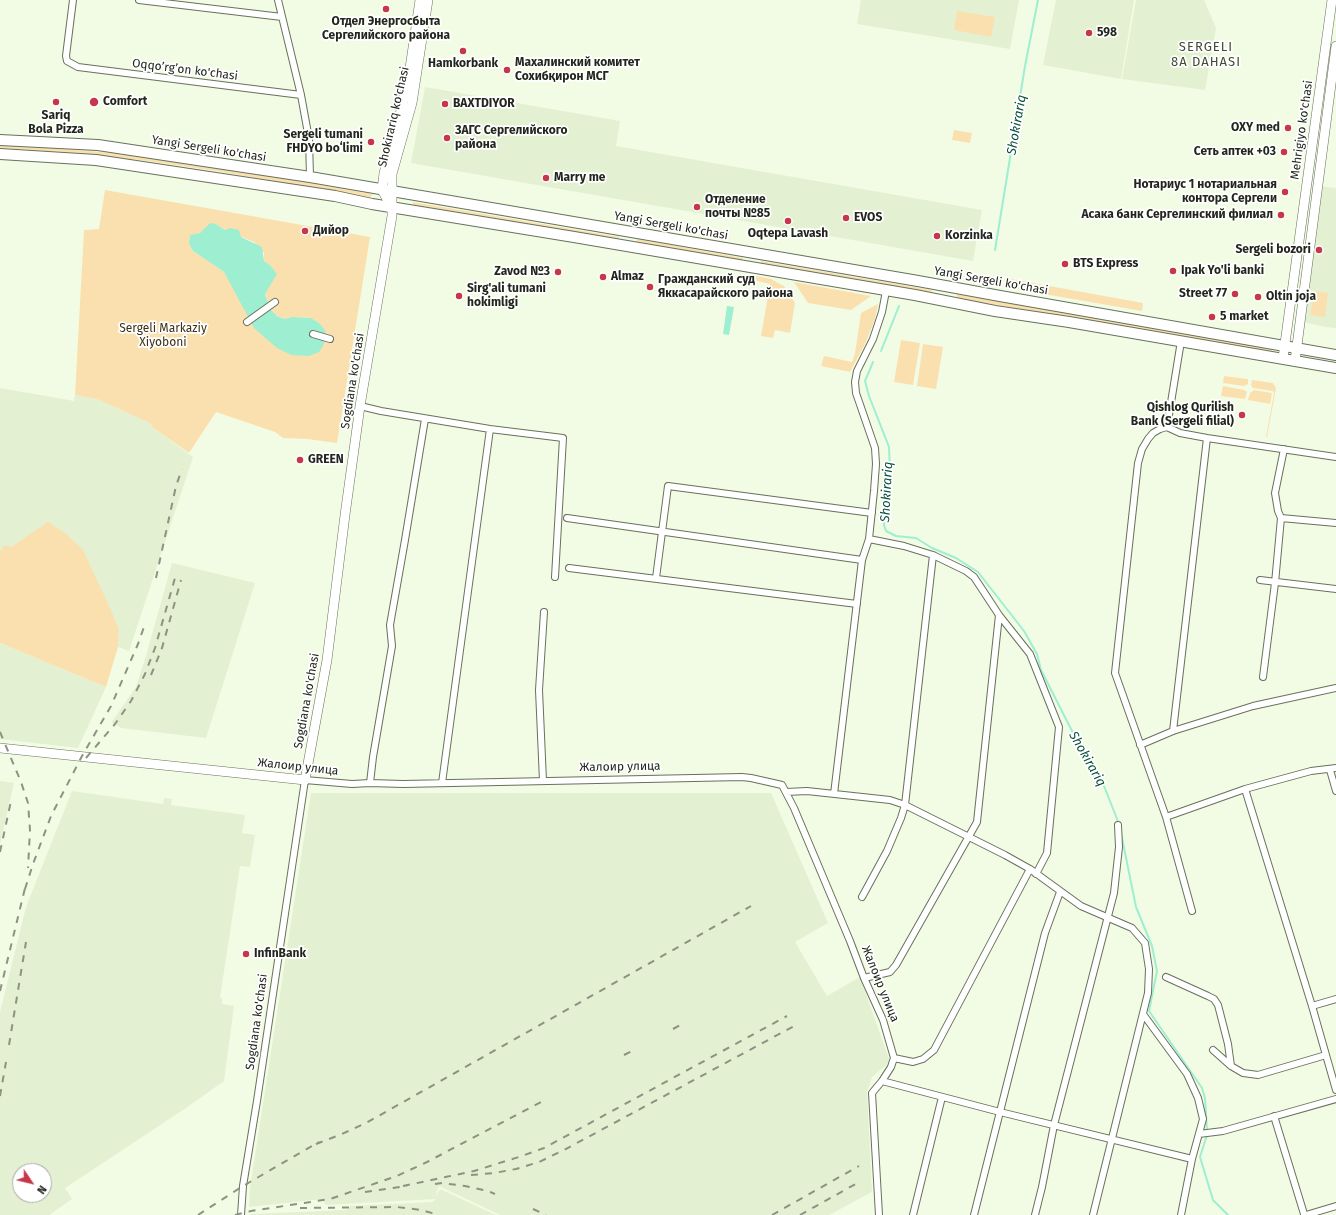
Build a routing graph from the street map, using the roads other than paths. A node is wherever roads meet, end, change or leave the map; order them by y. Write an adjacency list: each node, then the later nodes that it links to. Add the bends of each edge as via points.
1 (73, 0): 9 (street, Oqqo’rg’on ko'chasi, via 66,51 68,61 78,67)
2 (139, 0): 7 (street)
3 (278, 0): 7 (street)
4 (420, 0): 13 (main road, Shokirariq ko'chasi, via 409,75 386,163)
5 (428, 0): 14 (main road, Shokirariq ko'chasi, via 412,103 392,174)
6 (1332, 0): 28 (main road, Mehrigiyo ko'chasi)
7 (282, 17): 9 (street)
8 (1336, 46): 29 (main road, Mehrigiyo ko'chasi)
9 (300, 96): 12 (street, via 309,139)
10 (0, 140): 12 (main road, Yangi Sergeli ko'chasi, via 98,145)
11 (0, 154): 15 (main road, via 96,160 335,196)
12 (310, 177): 13 (main road, Yangi Sergeli ko'chasi)
13 (382, 190): 14 (main road, Yangi Sergeli ko'chasi); 15 (main road)
14 (392, 191): 15 (main road, Sogdiana ko'chasi); 16 (main road, Yangi Sergeli ko'chasi)
15 (391, 207): 17 (main road); 34 (main road, Sogdiana ko'chasi, via 392,216)
16 (623, 230): 17 (main road); 18 (main road, Yangi Sergeli ko'chasi)
17 (620, 245): 19 (main road)
18 (755, 253): 19 (main road); 20 (main road, Yangi Sergeli ko'chasi)
19 (753, 268): 21 (main road)
20 (947, 286): 22 (main road); 28 (main road, Yangi Sergeli ko'chasi)
21 (886, 291): 22 (main road); 41 (street, via 873,339 857,371 855,382 856,393 875,448 876,471)
22 (945, 301): 27 (main road)
23 (275, 302): 24 (street)
24 (247, 322)
25 (313, 334): 26 (street)
26 (330, 339)
27 (1181, 341): 31 (main road); 36 (street)
28 (1284, 346): 29 (main road, Yangi Sergeli ko'chasi); 31 (main road, Mehrigiyo ko'chasi)
29 (1296, 348): 30 (main road, Yangi Sergeli ko'chasi); 32 (main road, Mehrigiyo ko'chasi)
30 (1336, 355)
31 (1283, 358): 32 (main road)
32 (1295, 361): 33 (main road)
33 (1336, 368)
34 (360, 406): 35 (street); 64 (main road, Sogdiana ko'chasi, via 327,660)
35 (424, 419): 37 (street); 66 (street, via 390,625 392,646)
36 (1167, 428): 38 (street); 61 (street, via 1153,433 1148,439 1138,463 1114,673)
37 (490, 429): 50 (street, via 563,438); 67 (street)
38 (1207, 438): 39 (street); 60 (street)
39 (1284, 449): 40 (street); 43 (street, via 1275,493)
40 (1336, 457)
41 (872, 513): 45 (street, via 668,486); 46 (street)
42 (567, 518): 45 (street)
43 (1281, 518): 44 (street); 53 (street)
44 (1336, 523)
45 (662, 531): 48 (street); 51 (street)
46 (869, 539): 47 (street); 48 (street)
47 (933, 555): 57 (street, via 974,577); 72 (street)
48 (862, 560): 55 (street)
49 (569, 568): 51 (street)
50 (555, 577)
51 (656, 578): 55 (street)
52 (1260, 580): 53 (street)
53 (1275, 583): 54 (street); 58 (street)
54 (1336, 589)
55 (857, 604): 71 (street)
56 (544, 612): 65 (street, via 539,690)
57 (999, 615): 75 (street, via 977,822); 77 (street, via 1030,654 1059,727 1047,853)
58 (1263, 678)
59 (1336, 688): 60 (street, via 1253,706)
60 (1173, 731): 61 (street)
61 (1140, 745): 73 (street)
62 (0, 748): 64 (main road, Жалоир улица)
63 (1333, 769): 68 (street, via 1311,771); 69 (street)
64 (305, 780): 66 (street, Жалоир улица); 102 (street, Sogdiana ko'chasi)
65 (543, 781): 67 (street, Жалоир улица); 70 (street, Жалоир улица, via 742,777 782,785)
66 (370, 783): 67 (street, Жалоир улица)
67 (442, 783)
68 (1245, 789): 73 (street); 85 (street)
69 (1336, 791)
70 (786, 792): 71 (street); 83 (street, Жалоир улица)
71 (834, 794): 72 (street, via 890,800)
72 (906, 805): 75 (street); 79 (street, via 887,851)
73 (1166, 817): 80 (street)
74 (1118, 826): 81 (street, via 1119,847 1114,893)
75 (969, 836): 76 (street); 83 (street, via 896,965 890,972)
76 (1030, 869): 77 (street); 89 (street, via 934,1050 923,1059 913,1062)
77 (1036, 874): 78 (street)
78 (1060, 892): 81 (street, via 1081,906); 95 (street, via 1045,933)
79 (862, 897)
80 (1192, 911)
81 (1107, 918): 86 (street, via 1132,928 1145,943 1150,969); 97 (street)
82 (1166, 977): 90 (street, via 1214,999 1218,1005 1228,1044)
83 (864, 978): 89 (street, Жалоир улица, via 883,1020)
84 (1336, 999): 85 (street)
85 (1312, 1006): 88 (street)
86 (1143, 1014): 98 (street, via 1187,1074 1198,1098 1203,1119); 99 (street)
87 (1213, 1050): 90 (street)
88 (1326, 1055): 90 (street, via 1258,1075 1243,1073); 92 (street)
89 (894, 1058): 91 (street)
90 (1231, 1066)
91 (882, 1081): 93 (street); 103 (street, via 872,1093)
92 (1336, 1090)
93 (942, 1097): 95 (street); 104 (street)
94 (1336, 1099): 96 (street)
95 (1000, 1112): 97 (street); 105 (street)
96 (1274, 1116): 98 (street, via 1222,1131); 101 (street, via 1304,1214)
97 (1054, 1125): 99 (street); 106 (street)
98 (1199, 1134): 100 (street)
99 (1112, 1139): 100 (street); 107 (street)
100 (1192, 1159): 108 (street)
101 (1336, 1206)
102 (240, 1215)
103 (879, 1215)
104 (913, 1215)
105 (974, 1215)
106 (1035, 1215)
107 (1093, 1215)
108 (1181, 1215)

